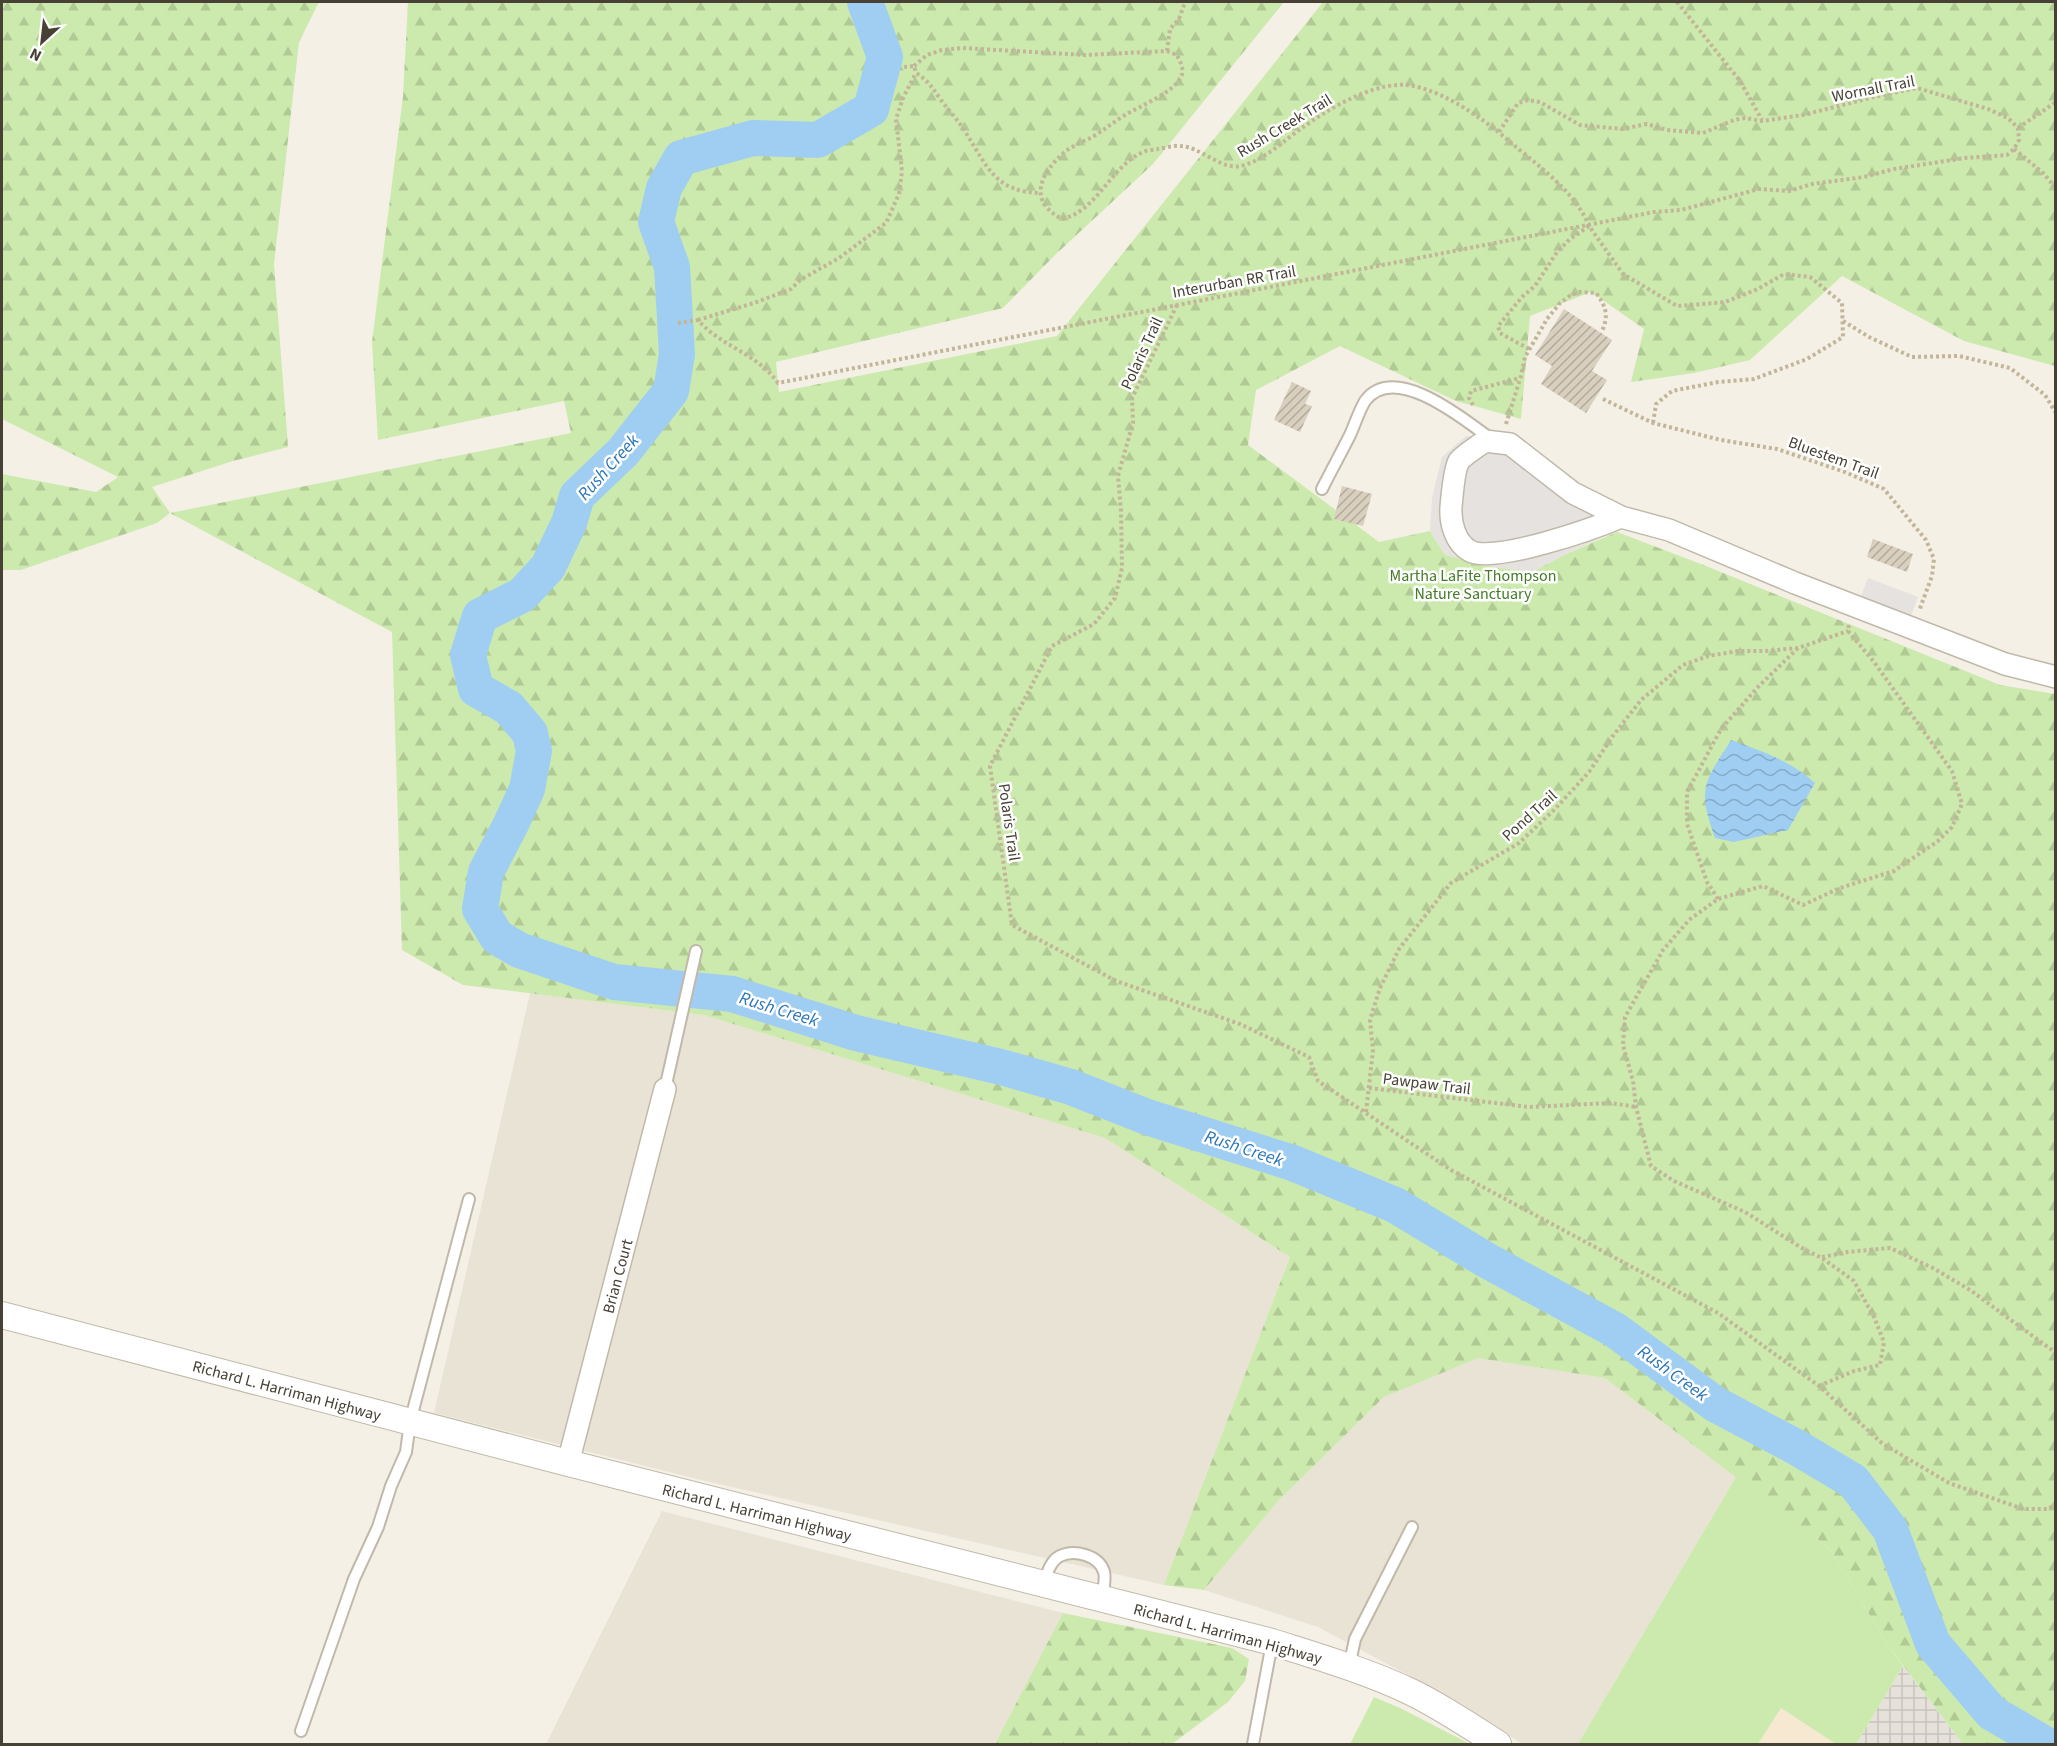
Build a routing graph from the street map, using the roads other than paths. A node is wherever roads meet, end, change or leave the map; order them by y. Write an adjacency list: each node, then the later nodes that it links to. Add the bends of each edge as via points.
1 (1499, 443): 2 (lane, via 1422,394 1394,387 1376,391 1365,401); 3 (street, via 1510,444 1573,493); 3 (street, via 1485,441 1459,462 1450,514 1456,538 1470,552 1524,548)
2 (1322, 489)
3 (1621, 517): 4 (street, via 1669,530 2005,664)
4 (2055, 677)
5 (696, 951): 6 (lane)
6 (666, 1089): 10 (street, Brian Court)
7 (469, 1199): 9 (lane)
8 (2, 1315): 9 (street, Richard L. Harriman Highway)
9 (410, 1422): 10 (street, Richard L. Harriman Highway); 16 (lane, via 406,1452 354,1579)
10 (568, 1463): 12 (street, Richard L. Harriman Highway)
11 (1412, 1527): 15 (lane, via 1355,1639)
12 (1043, 1585): 13 (street, Richard L. Harriman Highway); 13 (lane, via 1050,1565 1059,1556 1088,1556 1105,1573)
13 (1102, 1600): 14 (street, Richard L. Harriman Highway)
14 (1272, 1642): 15 (street, Richard L. Harriman Highway); 17 (lane)
15 (1349, 1667): 18 (street, Richard L. Harriman Highway, via 1444,1709)
16 (301, 1731)
17 (1253, 1744)
18 (1498, 1744)

